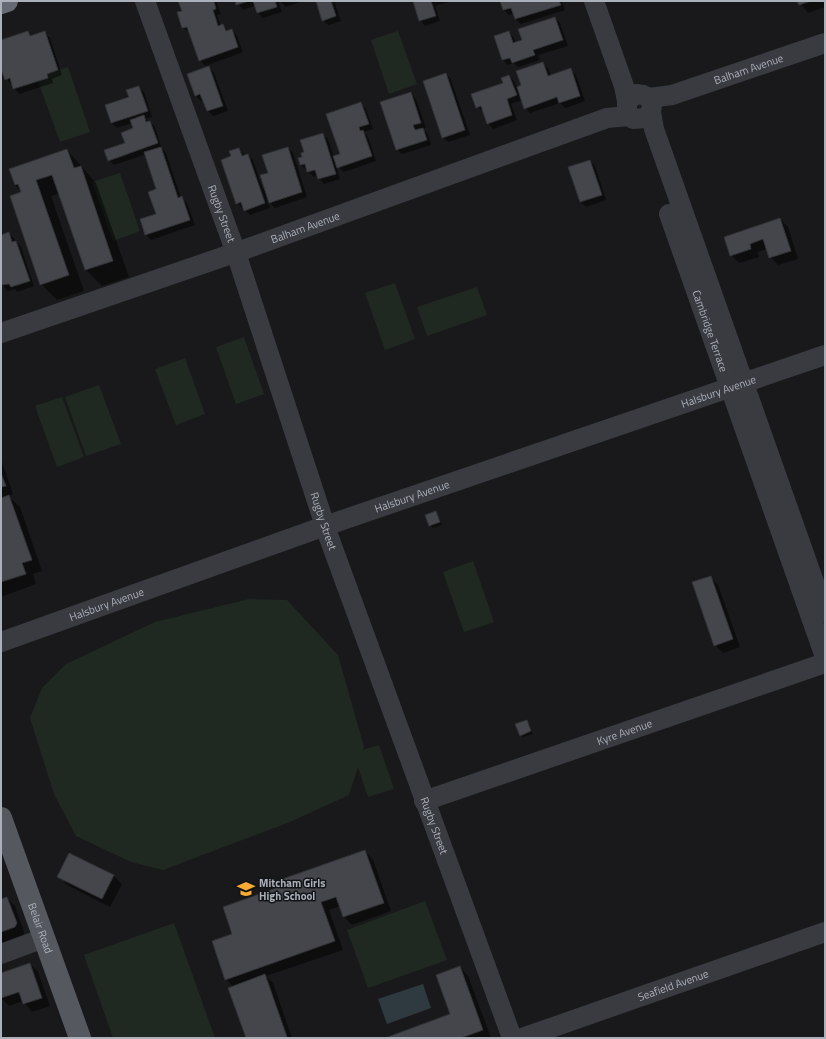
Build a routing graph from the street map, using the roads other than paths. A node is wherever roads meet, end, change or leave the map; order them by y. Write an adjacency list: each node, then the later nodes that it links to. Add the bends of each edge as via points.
1 (7, 1): 5 (highway)
2 (145, 1): 9 (street, Rugby Street)
3 (594, 1): 6 (street, Cambridge Terrace)
4 (608, 1): 6 (street, Cambridge Terrace)
5 (1, 3)
6 (610, 25): 8 (street, Cambridge Terrace, via 620,54 624,86)
7 (825, 43): 8 (street, Balham Avenue)
8 (639, 107): 9 (street, Balham Avenue); 12 (street, Cambridge Terrace, via 654,129 673,205)
9 (236, 253): 10 (street, Balham Avenue); 13 (street, Rugby Street)
10 (1, 333)
11 (825, 355): 12 (street, Halsbury Avenue)
12 (737, 386): 13 (street, Halsbury Avenue); 14 (street, Cambridge Terrace)
13 (325, 526): 16 (street, Halsbury Avenue); 19 (street, Rugby Street)
14 (802, 570): 15 (street, Cambridge Terrace); 17 (street, Cambridge Terrace)
15 (825, 613)
16 (1, 642)
17 (825, 657)
18 (825, 663): 19 (street, Kyre Avenue)
19 (424, 801): 25 (street, Rugby Street)
20 (1, 818): 22 (main road, Belair Road)
21 (825, 932): 26 (street, Seafield Avenue)
22 (44, 938): 23 (street); 24 (main road, Belair Road)
23 (1, 954)
24 (80, 1038)
25 (512, 1038)
26 (522, 1038)

